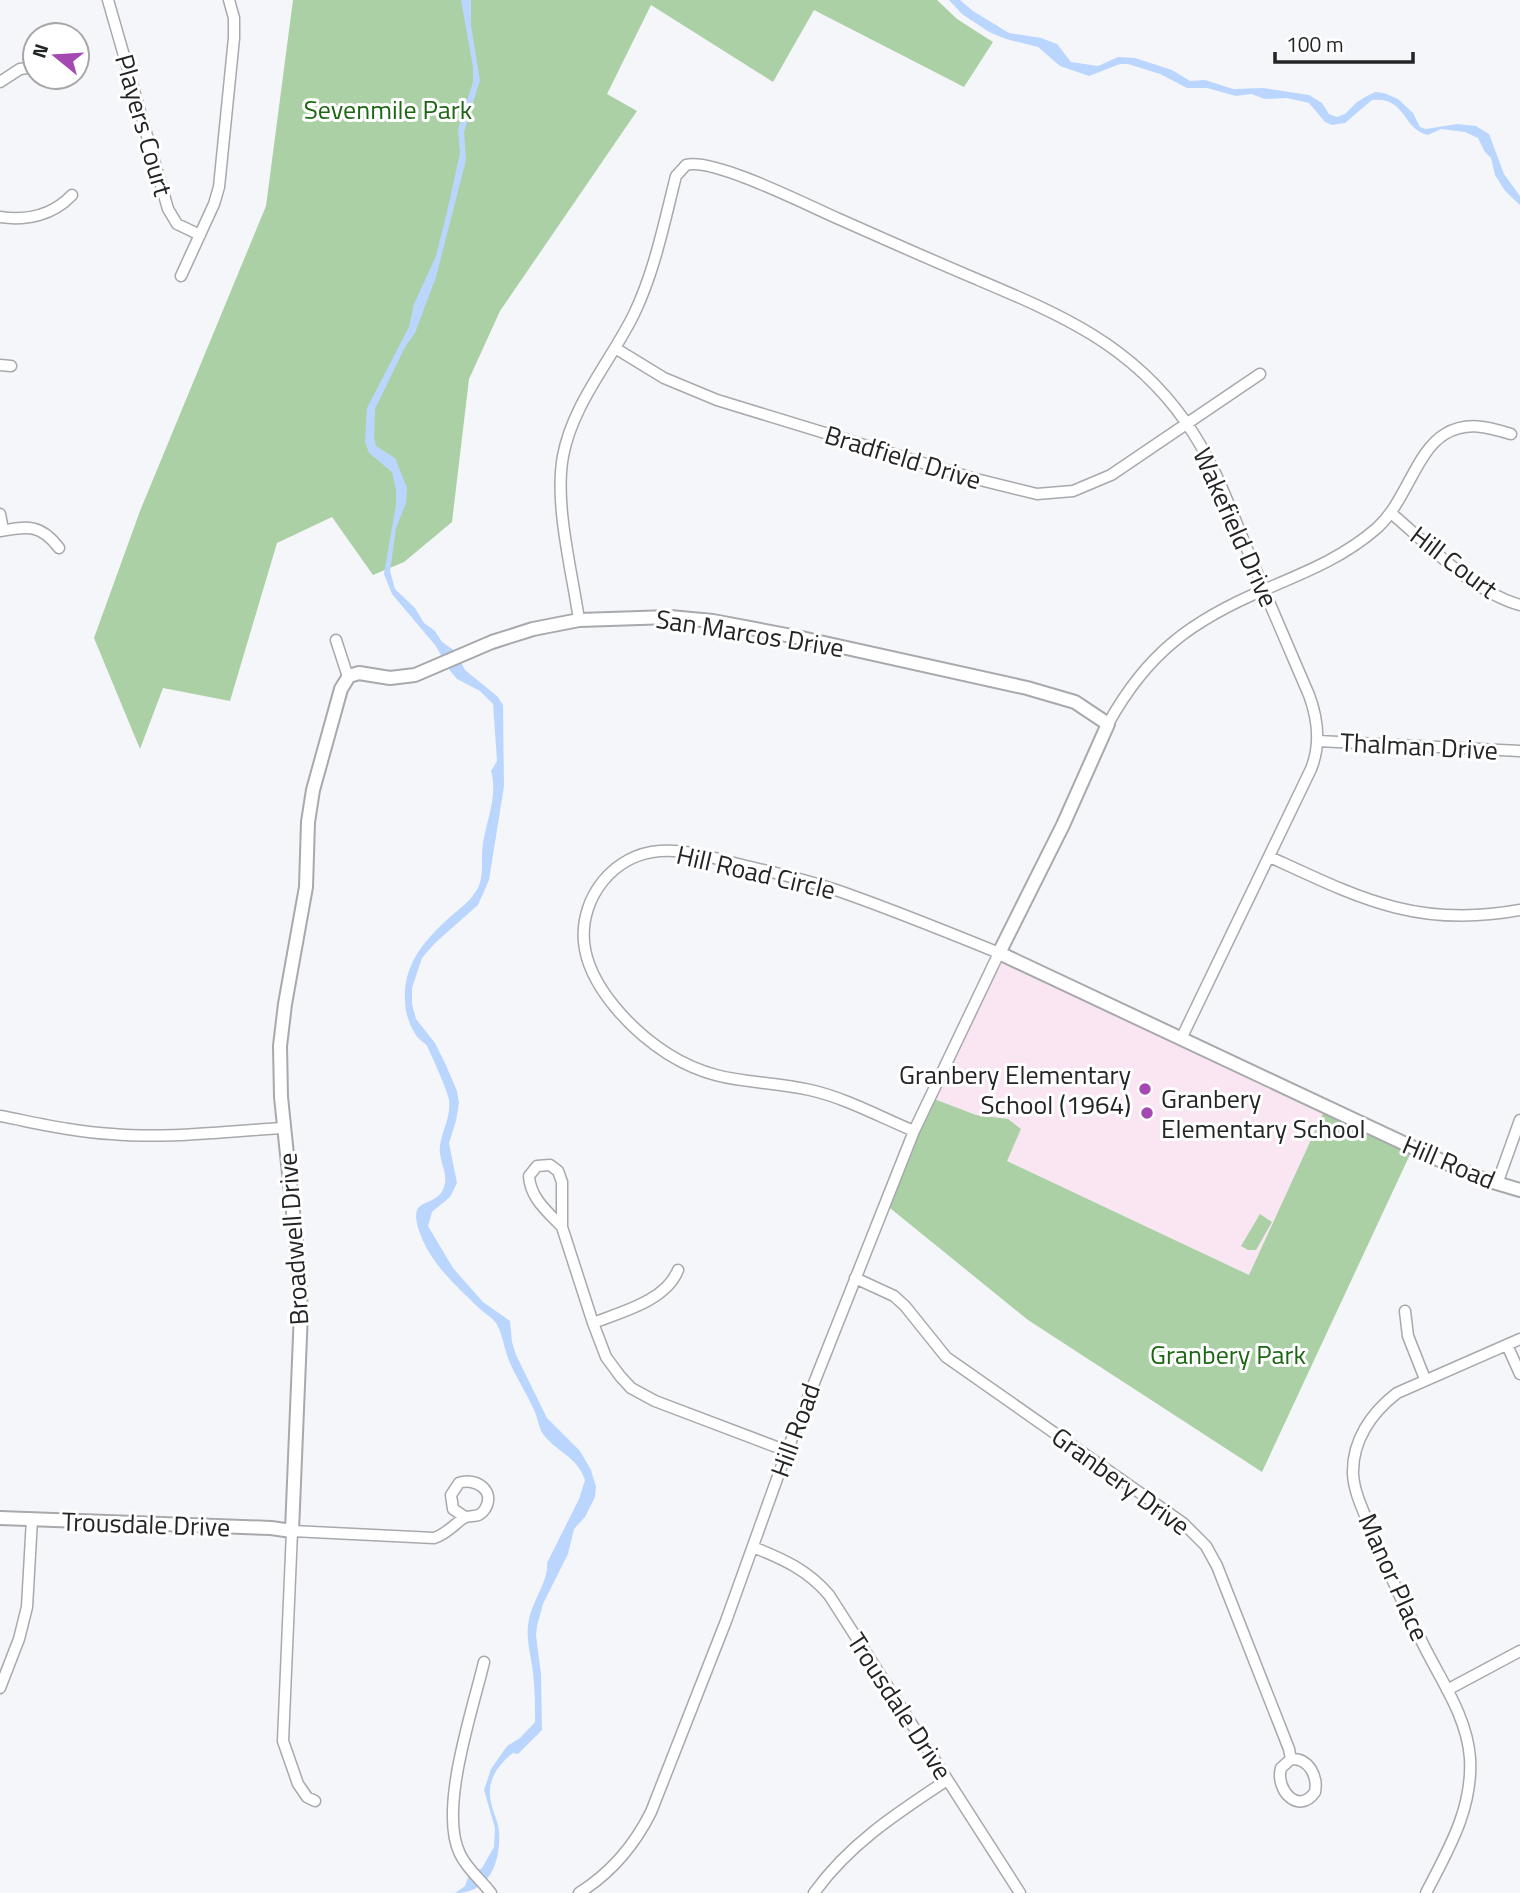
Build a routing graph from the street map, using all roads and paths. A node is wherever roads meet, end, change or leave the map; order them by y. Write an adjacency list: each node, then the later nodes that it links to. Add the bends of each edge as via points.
1 (108, 0): 7 (street, Players Court, via 168,209 177,225)
2 (229, 0): 7 (street, Players Court, via 234,38 220,178)
3 (21, 69): 4 (street)
4 (0, 82)
5 (72, 195): 6 (street, via 39,215)
6 (0, 217)
7 (200, 235): 8 (street, Players Court)
8 (181, 276)
9 (615, 348): 13 (street, Bradfield Drive, via 699,394 1029,493 1073,491 1100,481); 13 (street, Wakefield Drive, via 647,285 676,176 690,163 703,164 1071,321 1131,362); 21 (street, via 578,412 562,465 562,505)
10 (0, 365): 11 (street)
11 (12, 366)
12 (1260, 374): 13 (street, Bradfield Drive)
13 (1187, 422): 19 (street, Wakefield Drive, via 1220,482)
14 (1511, 434): 15 (street, Hill Court, via 1475,425 1443,435 1425,453)
15 (1391, 513): 19 (street, Hill Court, via 1345,552); 20 (street, Hill Court, via 1483,589)
16 (0, 514): 17 (street)
17 (1, 530): 18 (street, via 40,529)
18 (59, 548)
19 (1264, 590): 24 (street, Hill Road, via 1206,618 1171,642 1131,686); 25 (street, Wakefield Drive, via 1311,703)
20 (1520, 605)
21 (579, 620): 23 (street, San Marcos Drive, via 513,635 420,674 403,678); 24 (street, San Marcos Drive, via 685,618 797,637 1053,694 1075,702)
22 (336, 640): 23 (street)
23 (349, 676): 33 (street, Broadwell Drive, via 341,689 311,800 306,887 280,1046)
24 (1108, 724): 29 (street, Hill Road)
25 (1318, 741): 26 (street, Thalman Drive); 27 (street, Wakefield Drive, via 1311,769)
26 (1520, 751)
27 (1270, 857): 28 (street, via 1356,896 1406,912 1463,917); 30 (street, Wakefield Drive)
28 (1520, 910)
29 (999, 953): 30 (street, Hill Road); 34 (street, Hill Road); 34 (street, Hill Road Circle, via 836,890 683,852 652,852 626,862 605,878 590,902 584,937 589,964 621,1014 657,1046 712,1075 821,1093)
30 (1181, 1039): 35 (street, Hill Road)
31 (0, 1116): 33 (street, via 126,1135)
32 (1520, 1120): 35 (street)
33 (284, 1128): 50 (street, Broadwell Drive, via 300,1312)
34 (914, 1131): 39 (street, Hill Road)
35 (1497, 1184): 36 (street, Hill Road)
36 (1520, 1190)
37 (562, 1227): 37 (street, via 561,1176 550,1165 537,1166 529,1176 532,1191); 41 (street)
38 (678, 1270): 41 (street, via 661,1292)
39 (855, 1278): 46 (street, Hill Road); 56 (street, Granbery Drive, via 894,1296 946,1357 1200,1539 1217,1566)
40 (1405, 1311): 45 (street, via 1408,1336)
41 (593, 1323): 46 (street, via 610,1362 636,1392)
42 (1520, 1339): 43 (street, Manor Place)
43 (1507, 1345): 44 (street); 45 (street, Manor Place)
44 (1520, 1374)
45 (1425, 1379): 55 (street, Manor Place, via 1391,1398 1369,1420 1357,1447 1353,1473 1376,1541)
46 (786, 1451): 51 (street, Hill Road)
47 (465, 1517): 50 (street, via 446,1533 427,1539)
48 (0, 1518): 49 (street, Trousdale Drive)
49 (32, 1519): 50 (street, Trousdale Drive); 54 (street, via 27,1607)
50 (292, 1531): 58 (street, Broadwell Drive, via 283,1741 298,1784)
51 (753, 1547): 57 (street, Trousdale Drive, via 797,1566 823,1588); 60 (street, Hill Road, via 648,1819 619,1861)
52 (1520, 1651): 55 (street)
53 (484, 1662): 59 (street, via 454,1805 457,1847)
54 (0, 1688)
55 (1447, 1690): 63 (street, Manor Place, via 1466,1734 1469,1778 1456,1835)
56 (1291, 1759): 56 (street, Granbery Drive, via 1281,1768 1281,1781 1290,1799 1305,1801 1315,1792 1315,1780 1306,1763)
57 (947, 1780): 61 (street, via 872,1831); 62 (street, Trousdale Drive)
58 (314, 1801)
59 (487, 1889)
60 (579, 1893)
61 (814, 1893)
62 (1020, 1893)
63 (1426, 1893)

